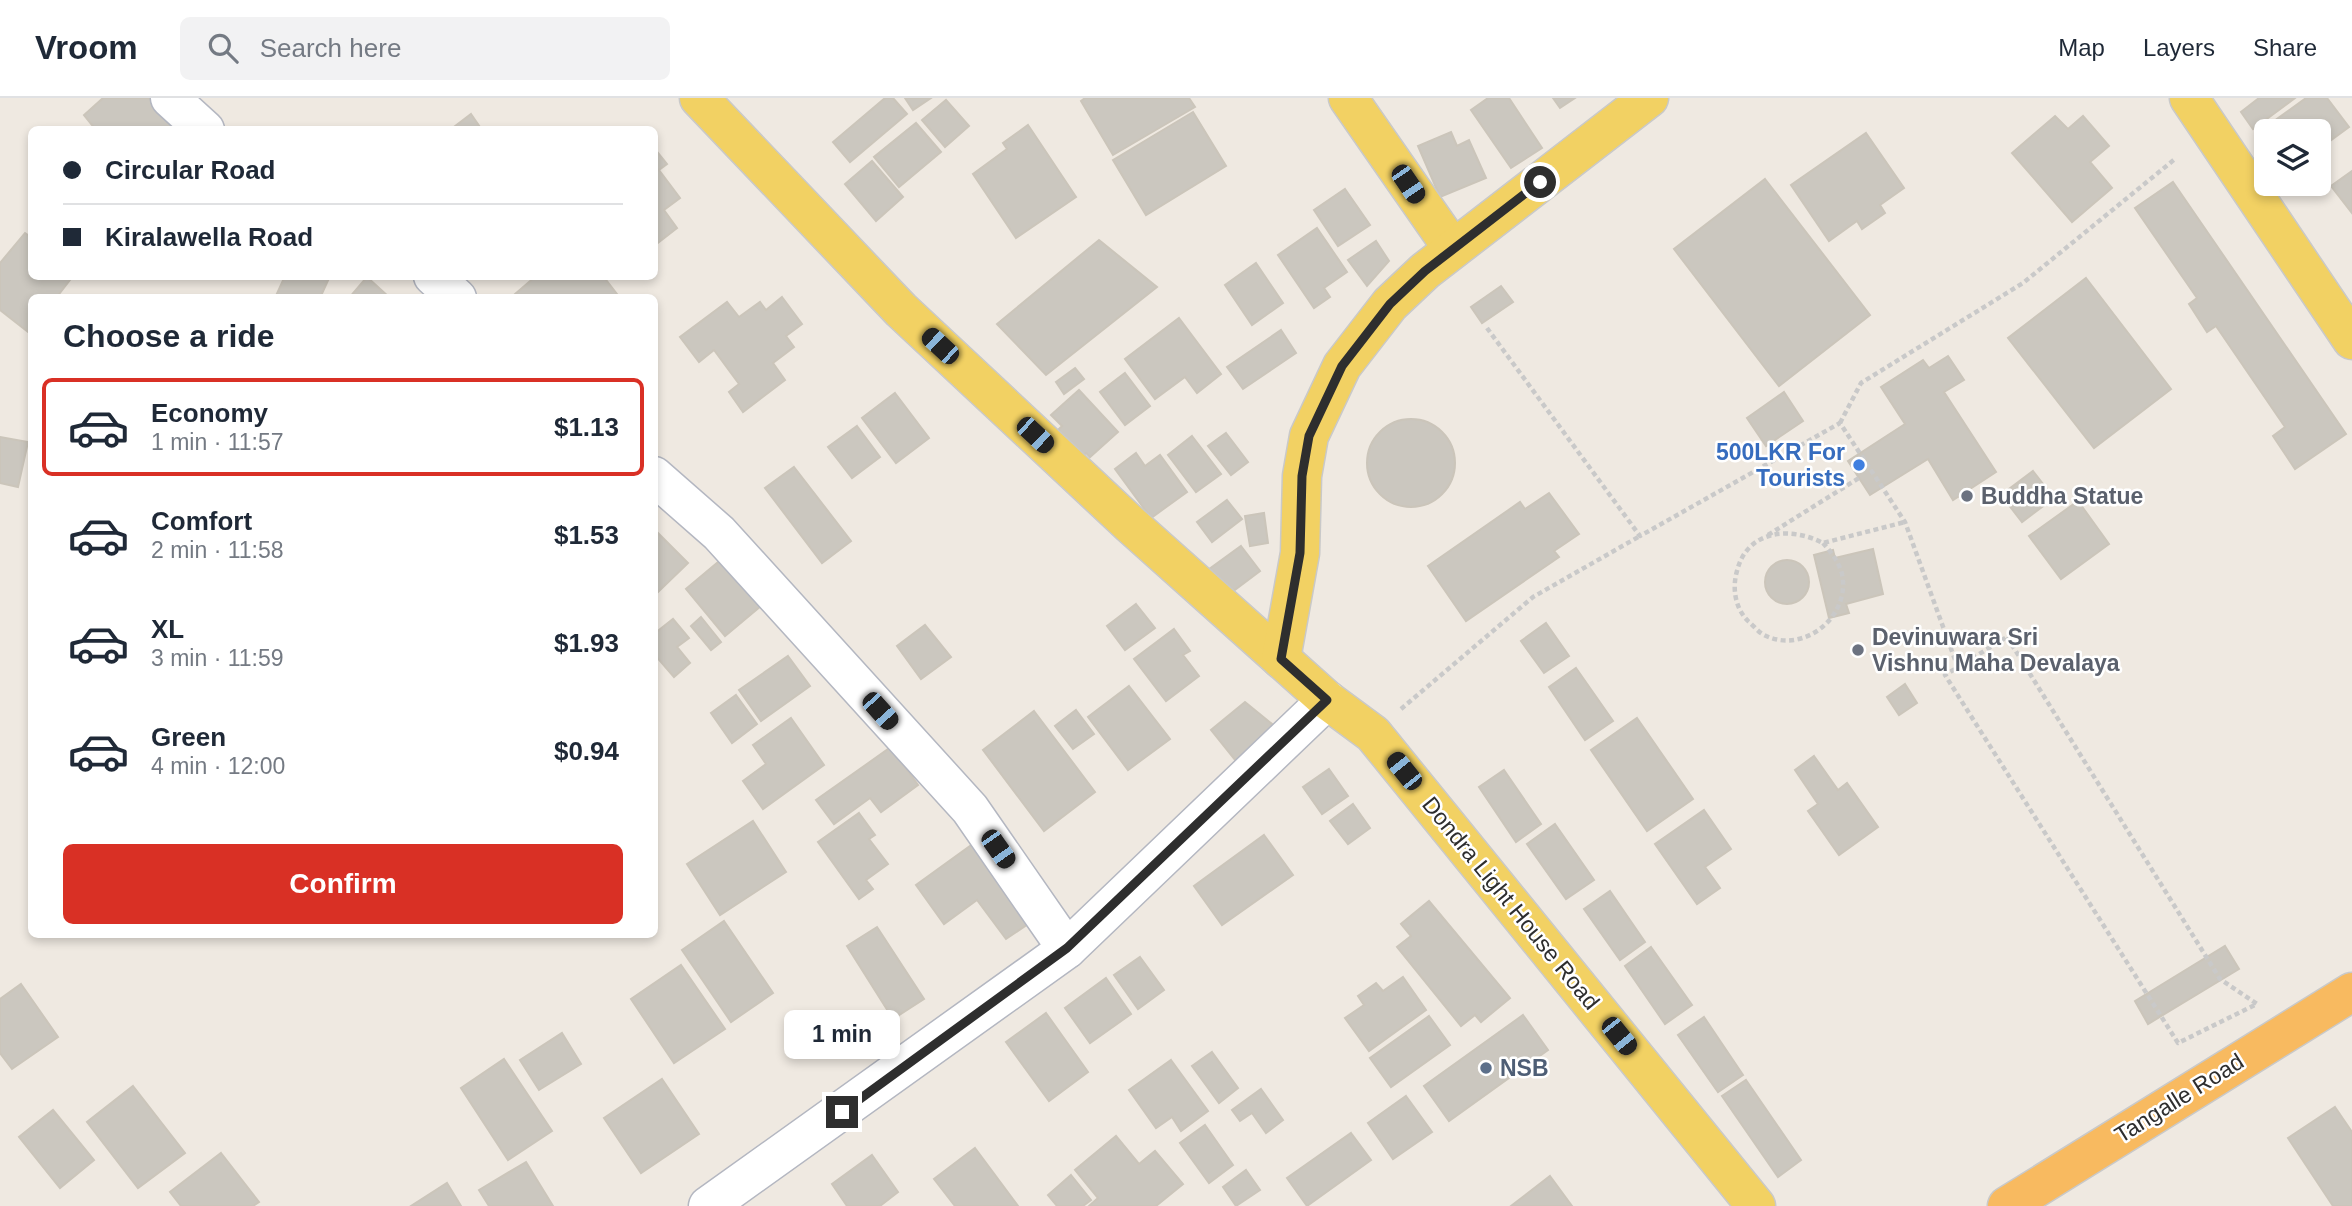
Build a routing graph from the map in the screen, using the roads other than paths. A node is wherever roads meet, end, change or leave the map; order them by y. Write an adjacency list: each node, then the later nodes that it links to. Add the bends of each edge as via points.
1 (170, 98): 6 (street)
2 (699, 98): 12 (main road, Dondra Light House Road, via 901,310)
3 (1348, 98): 7 (main road)
4 (1649, 98): 7 (main road)
5 (2196, 100): 10 (main road)
6 (201, 126)
7 (1453, 249): 12 (main road, via 1390,304 1342,366 1322,404 1309,436 1302,476 1300,553)
8 (437, 280): 9 (street)
9 (453, 294)
10 (2352, 340)
11 (658, 479): 14 (street, via 719,533 970,809)
12 (1281, 659): 13 (main road, Dondra Light House Road)
13 (1327, 700): 14 (street); 17 (main road, Dondra Light House Road, via 1373,734)
14 (1067, 948): 16 (street)
15 (2352, 992): 18 (highway, Tangalle Road)
16 (726, 1202)
17 (1753, 1205)
18 (2007, 1206)

